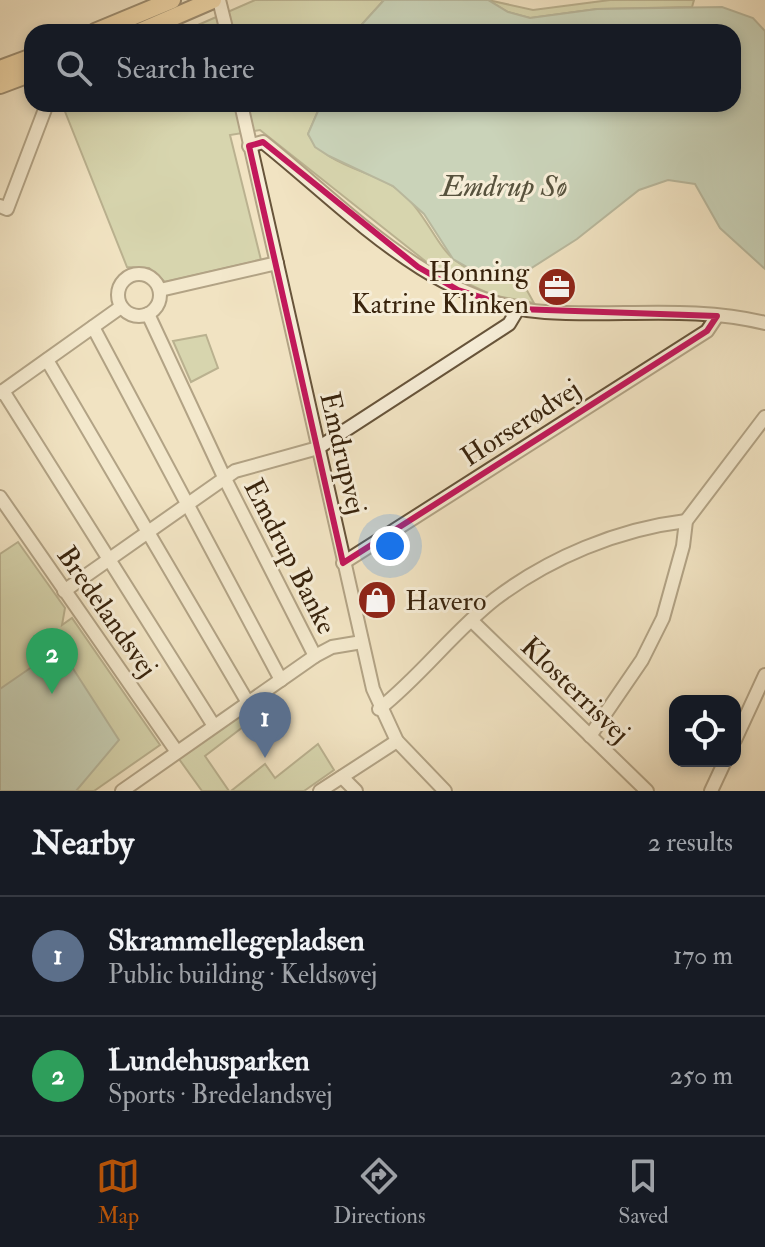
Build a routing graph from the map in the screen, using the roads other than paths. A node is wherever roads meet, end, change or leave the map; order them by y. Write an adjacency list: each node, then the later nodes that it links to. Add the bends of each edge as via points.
1 (172, 0): 3 (main road)
2 (216, 0): 4 (main road); 5 (street)
3 (114, 24)
4 (158, 24)
5 (224, 24)
6 (24, 60): 7 (main road)
7 (0, 69)
8 (24, 76): 9 (main road)
9 (0, 85)
10 (44, 112): 13 (street, via 7,209)
11 (243, 112): 12 (street, Emdrupvej)
12 (249, 146): 14 (street, Emdrupvej); 17 (street, via 263,142 435,278 487,302)
13 (0, 206)
14 (277, 263): 15 (street); 25 (street, Emdrupvej)
15 (160, 290): 16 (street, via 152,278 132,275 117,291); 18 (street, via 158,304)
16 (121, 307): 18 (street, via 133,316); 21 (street)
17 (518, 309): 19 (street); 25 (street, Emdrup Banke, via 509,324)
18 (148, 314): 26 (street, Emdrup Banke)
19 (717, 316): 20 (street); 32 (street, Horserødvej, via 707,331)
20 (765, 323)
21 (93, 327): 22 (street); 28 (street)
22 (47, 360): 23 (street); 30 (street)
23 (1, 392): 31 (street)
24 (765, 417): 29 (street)
25 (318, 448): 26 (street, Emdrup Banke); 32 (street, Emdrupvej)
26 (224, 477): 28 (street, Emdrup Banke); 36 (street, Emdrup Banke)
27 (0, 497): 33 (street, Bredelandsvej)
28 (187, 504): 30 (street, Emdrup Banke); 38 (street)
29 (686, 521): 34 (street, via 591,545 529,577); 43 (street, via 663,618 642,660)
30 (147, 532): 31 (street, Emdrup Banke); 39 (street)
31 (110, 560): 33 (street, Emdrup Banke); 41 (street)
32 (343, 563): 35 (street, Emdrupvej)
33 (64, 591): 45 (street, Bredelandsvej)
34 (472, 621): 40 (street); 43 (street, Klosterrisvej)
35 (362, 642): 36 (street, via 331,647); 40 (street, Emdrupvej)
36 (315, 656): 38 (street)
37 (765, 675): 42 (street)
38 (281, 680): 39 (street)
39 (247, 701): 41 (street)
40 (379, 709): 44 (street, Emdrupvej)
41 (214, 726): 45 (street)
42 (741, 727)
43 (590, 736): 48 (street, Klosterrisvej)
44 (397, 741): 47 (street); 52 (street, Emdrupvej)
45 (177, 752): 49 (street)
46 (722, 767): 53 (street)
47 (342, 777): 50 (street); 51 (street)
48 (640, 789)
49 (122, 791)
50 (320, 791)
51 (356, 791)
52 (445, 791)
53 (711, 791)

